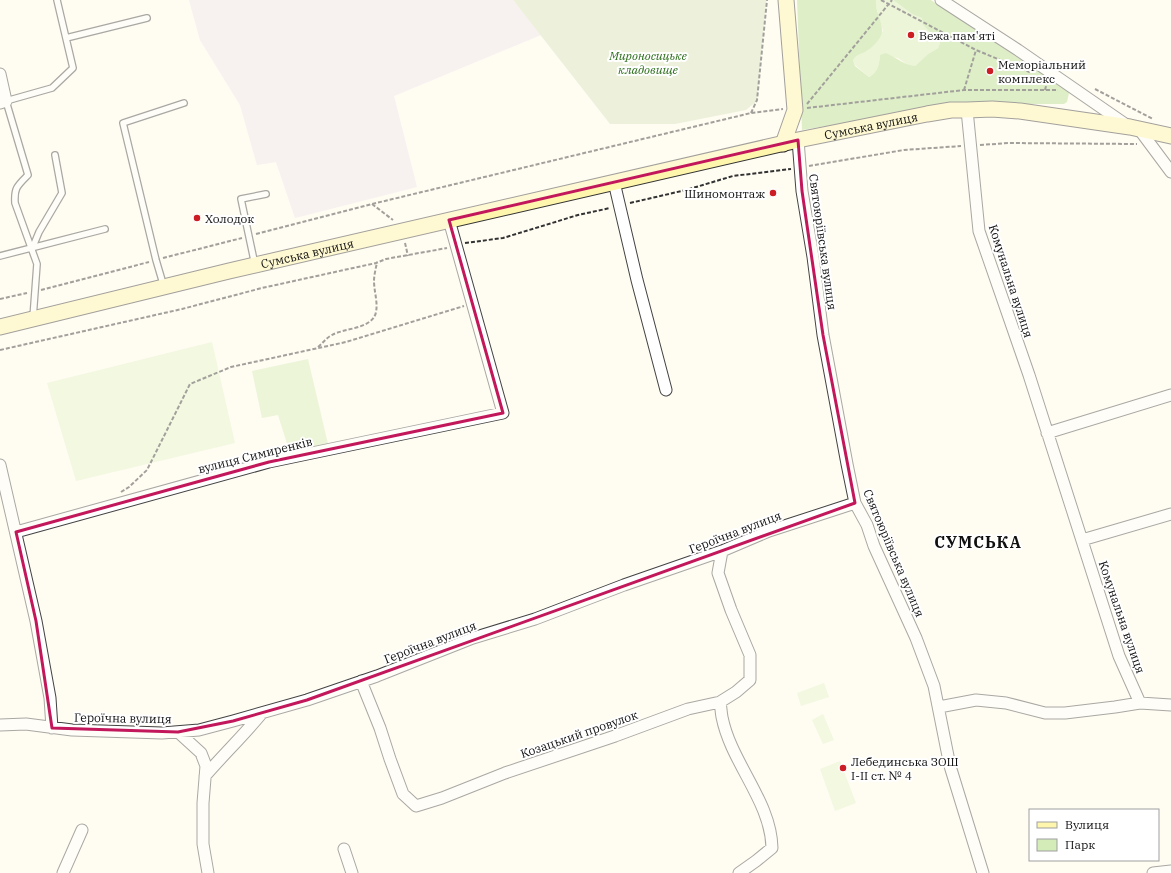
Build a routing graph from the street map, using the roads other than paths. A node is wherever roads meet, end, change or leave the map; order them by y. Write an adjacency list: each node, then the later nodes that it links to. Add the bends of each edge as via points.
1 (57, 0): 5 (lane)
2 (786, 0): 13 (main road, via 795,110)
3 (941, 0): 10 (street, Сумська вулиця)
4 (146, 18): 5 (lane)
5 (66, 38): 7 (lane, via 73,68 52,88)
6 (0, 74): 7 (street)
7 (3, 102): 20 (lane, via 28,175 15,192 15,203)
8 (184, 103): 23 (lane, via 123,123)
9 (967, 110): 10 (main road, Сумська вулиця, via 1020,111); 12 (main road, Сумська вулиця, via 927,114); 28 (street, Комунальна вулиця, via 979,231)
10 (1135, 128): 11 (main road, Сумська вулиця); 15 (street)
11 (1171, 136)
12 (798, 140): 13 (main road, Сумська вулиця); 30 (street, Святоюріївська вулиця, via 802,192 823,335)
13 (783, 144): 16 (main road, Сумська вулиця)
14 (55, 155): 20 (lane, via 62,192)
15 (1171, 172)
16 (614, 182): 18 (main road, Сумська вулиця); 26 (street)
17 (266, 194): 22 (lane, via 241,199)
18 (449, 220): 22 (main road, Сумська вулиця); 32 (street, вулиця Симиренків, via 503,413 269,462)
19 (105, 229): 20 (lane)
20 (32, 249): 21 (lane); 24 (lane, via 37,264)
21 (0, 256)
22 (255, 265): 23 (main road, Сумська вулиця)
23 (164, 287): 24 (main road, Сумська вулиця)
24 (33, 319): 25 (main road, Сумська вулиця)
25 (0, 327)
26 (666, 390)
27 (1171, 395): 28 (street)
28 (1047, 433): 33 (street, Комунальна вулиця)
29 (0, 465): 32 (street)
30 (856, 503): 34 (street, Героїчна вулиця, via 769,531); 39 (street, Святоюріївська вулиця, via 916,638)
31 (1171, 514): 33 (street)
32 (16, 532): 42 (street, via 50,698)
33 (1082, 540): 37 (street, Комунальна вулиця, via 1119,656)
34 (722, 551): 35 (street, Героїчна вулиця, via 535,619 473,638); 36 (street, Козацький провулок, via 718,573 750,655 750,680)
35 (361, 681): 36 (street, Козацький провулок, via 403,794 416,806 688,709); 40 (street, Героїчна вулиця)
36 (720, 702): 51 (street, via 731,744 762,807 772,835 772,848)
37 (1140, 703): 38 (street); 39 (street, via 1065,713 1045,713 1006,703 976,700)
38 (1171, 705)
39 (939, 707): 52 (street, Святоюріївська вулиця, via 950,766)
40 (262, 713): 43 (street, Героїчна вулиця, via 199,730); 44 (street)
41 (0, 725): 42 (street, Героїчна вулиця, via 26,724)
42 (52, 728): 43 (street, Героїчна вулиця)
43 (178, 732): 44 (street, via 201,753 206,766)
44 (206, 776): 49 (street, via 203,803)
45 (82, 830): 48 (street)
46 (344, 849): 50 (street)
47 (1171, 871): 53 (street)
48 (63, 873)
49 (208, 873)
50 (352, 873)
51 (739, 873)
52 (983, 873)
53 (1153, 873)

